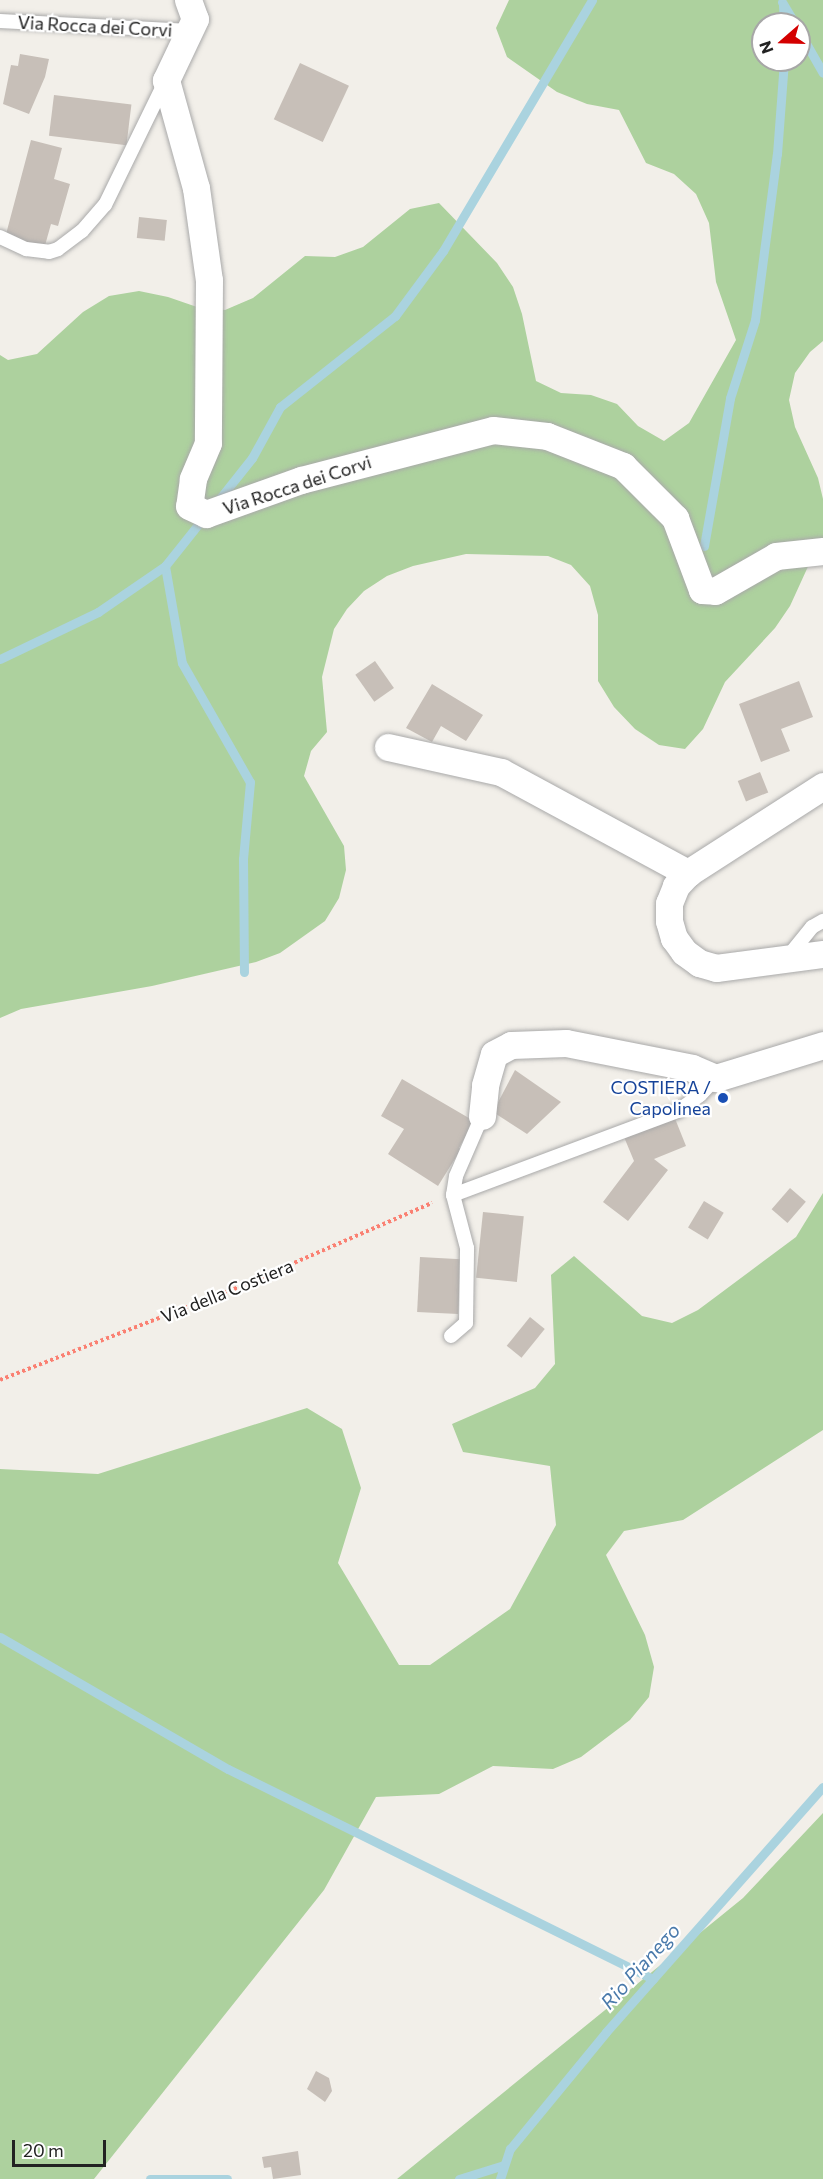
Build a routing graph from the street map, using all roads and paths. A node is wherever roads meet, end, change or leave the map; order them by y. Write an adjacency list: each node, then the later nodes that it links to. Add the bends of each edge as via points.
1 (195, 13): 2 (lane, Via Rocca dei Corvi); 3 (street, Via Rocca dei Corvi)
2 (0, 21)
3 (166, 80): 4 (lane, Via Rocca dei Corvi, via 105,205 82,231 48,252 26,249); 5 (street, Via Rocca dei Corvi, via 196,188 210,280 208,442 193,479 189,506 206,514 301,480 493,430 547,436 623,466 675,518 702,590 715,591 776,556)
4 (0, 237)
5 (823, 551)
6 (388, 747): 8 (street, via 501,772)
7 (823, 786): 8 (street)
8 (688, 873): 11 (street, via 673,894 669,921 684,952 699,963 716,968)
9 (823, 921): 11 (lane, via 812,927)
10 (823, 954): 11 (street)
11 (787, 958)
12 (823, 1045): 13 (street)
13 (716, 1078): 14 (street, via 692,1068 566,1043 511,1045 494,1054 484,1085); 15 (lane, via 678,1111)
14 (482, 1116): 15 (lane, via 456,1176)
15 (453, 1195): 16 (lane, via 467,1248 466,1323); 17 (path, Via della Costiera, via 234,1289)
16 (451, 1336)
17 (0, 1380)

